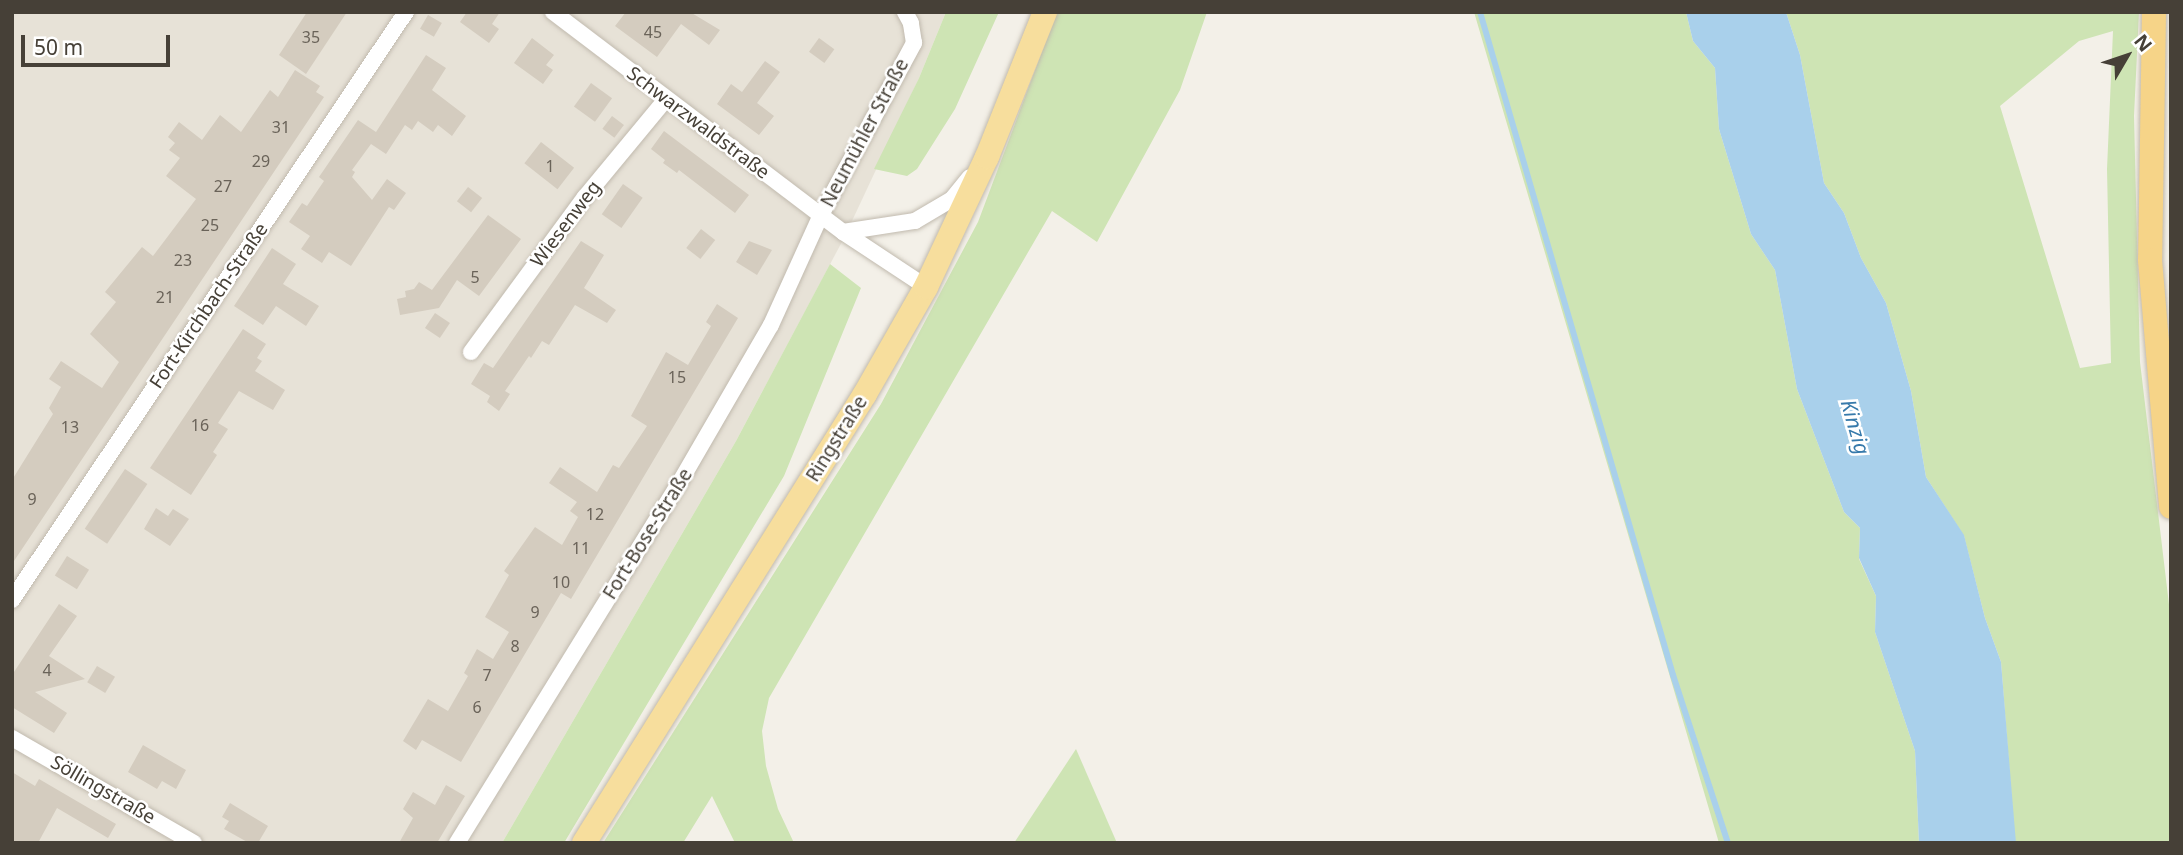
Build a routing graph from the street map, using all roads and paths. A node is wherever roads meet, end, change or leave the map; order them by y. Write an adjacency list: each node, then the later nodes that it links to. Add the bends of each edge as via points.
1 (406, 12): 13 (street, Fort-Kirchbach-Straße)
2 (553, 12): 6 (street, Schwarzwaldstraße)
3 (905, 12): 8 (street, Neumühler Straße, via 914,43)
4 (1045, 12): 7 (main road, Ringstraße)
5 (2154, 12): 12 (highway, via 2150,260)
6 (666, 99): 8 (street, Schwarzwaldstraße); 11 (street, Wiesenweg, via 584,197)
7 (987, 157): 9 (street, via 952,199 915,221); 10 (main road, Ringstraße)
8 (821, 215): 9 (street, Schwarzwaldstraße); 16 (street, Fort-Bose-Straße, via 771,325 677,487)
9 (843, 232): 10 (street, Schwarzwaldstraße)
10 (926, 287): 17 (main road, Ringstraße, via 865,394)
11 (471, 352)
12 (2171, 508)
13 (12, 600)
14 (12, 738): 15 (street, Söllingstraße)
15 (194, 843)
16 (457, 843)
17 (584, 843)

